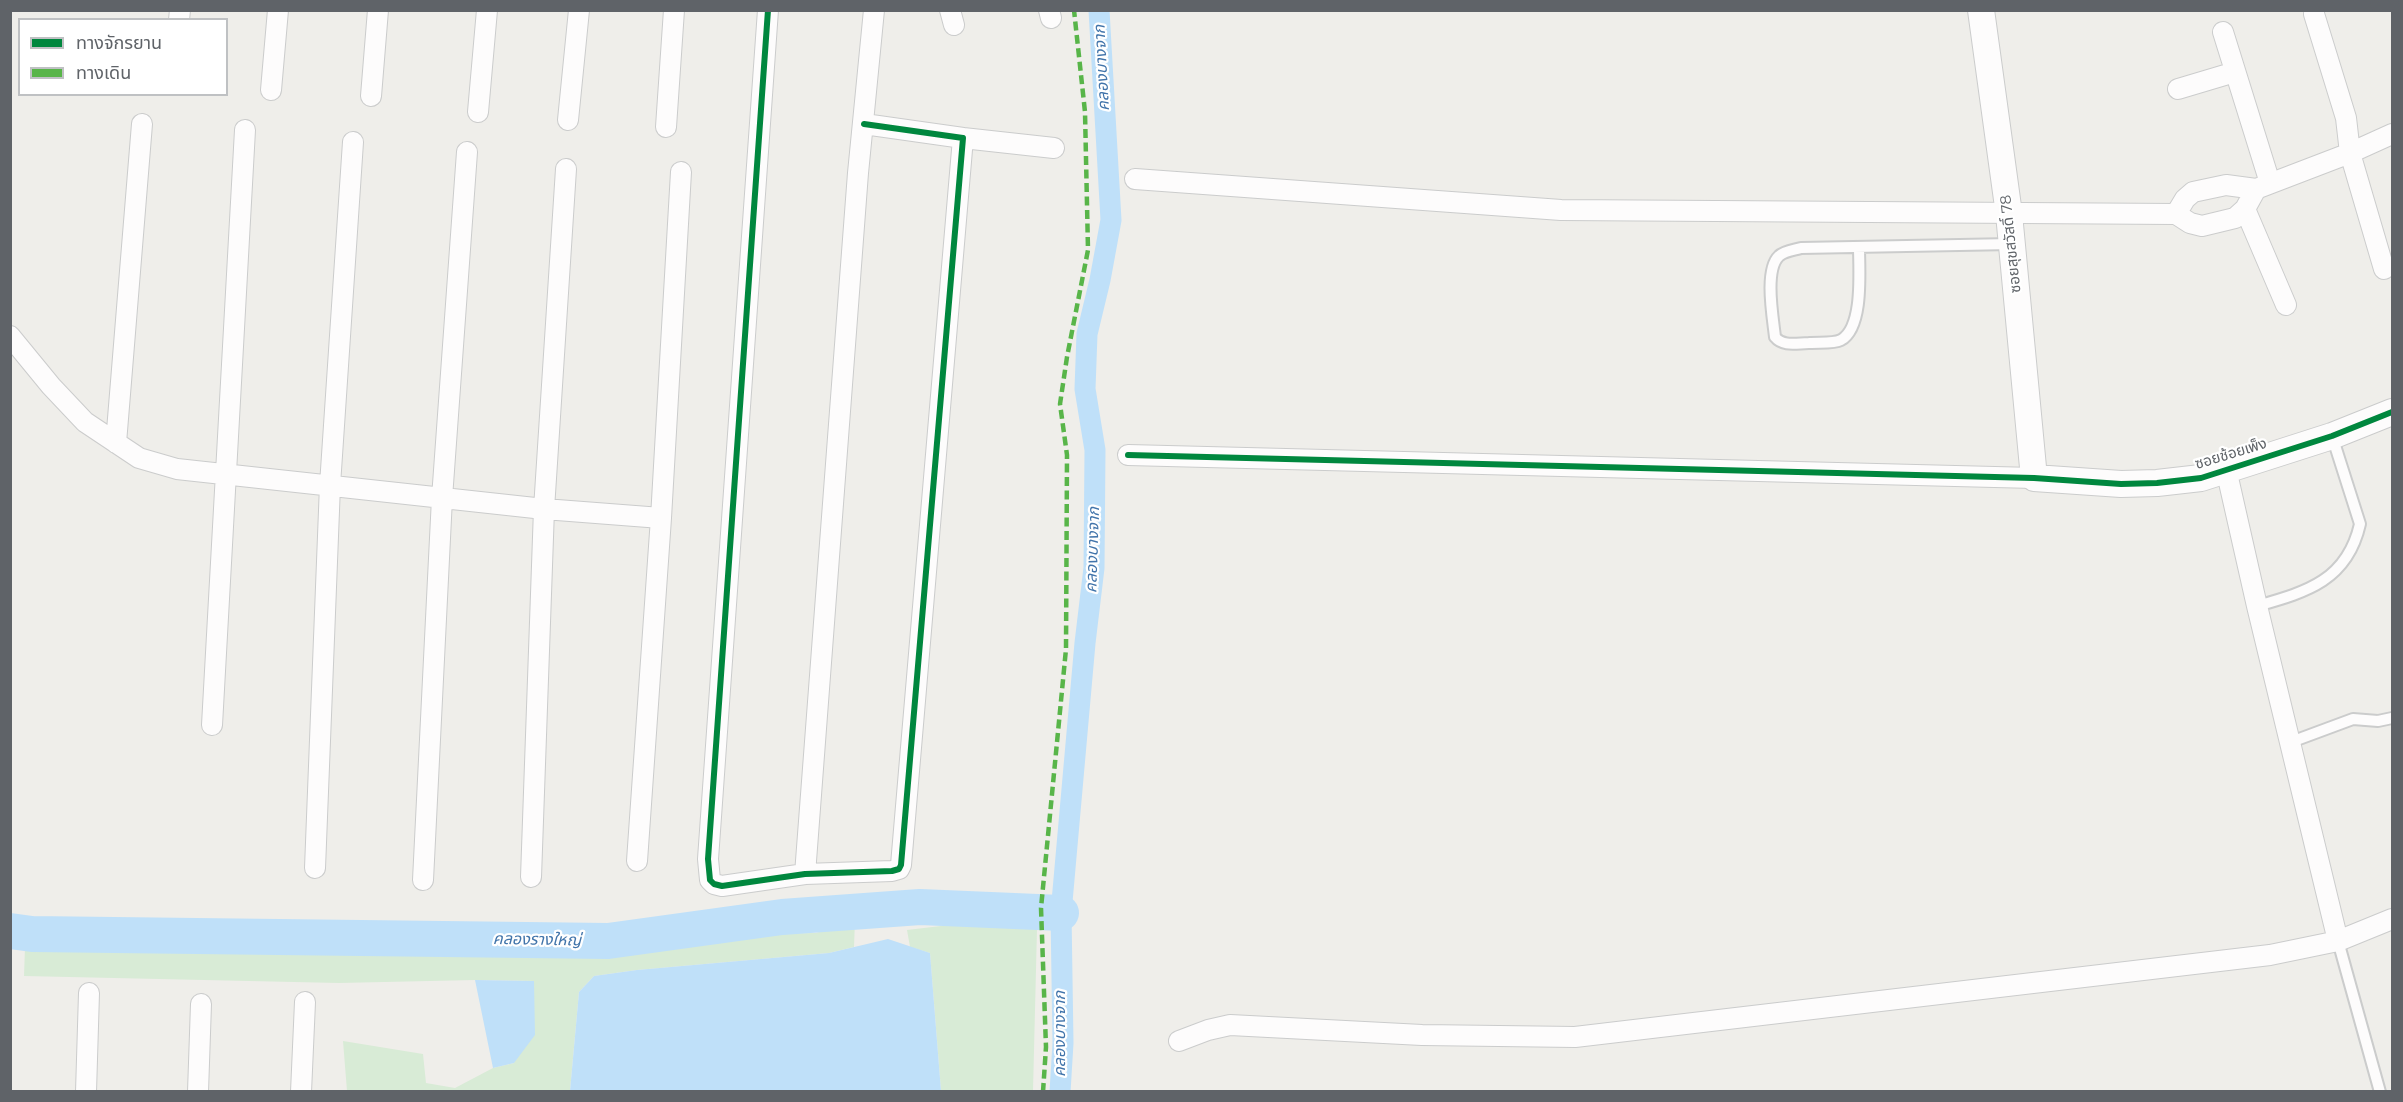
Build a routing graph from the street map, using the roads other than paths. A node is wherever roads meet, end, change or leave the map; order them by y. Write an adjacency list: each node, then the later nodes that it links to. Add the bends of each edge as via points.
1 (278, 10): 13 (street)
2 (378, 10): 14 (street)
3 (487, 10): 15 (street)
4 (579, 10): 16 (street)
5 (674, 10): 19 (street)
6 (768, 10): 56 (street, via 708,871 714,884 722,886)
7 (874, 10): 18 (street)
8 (1981, 10): 32 (street, ซอยสุขสวัสดิ์ 78)
9 (2314, 14): 26 (street, via 2346,118)
10 (2223, 32): 11 (street)
11 (2235, 72): 12 (street); 30 (street)
12 (2178, 88)
13 (271, 90)
14 (371, 96)
15 (478, 112)
16 (568, 120)
17 (142, 124): 41 (street)
18 (864, 124): 22 (street); 56 (street)
19 (666, 127)
20 (245, 130): 44 (street)
21 (2392, 134): 26 (street)
22 (963, 138): 24 (street); 56 (street, via 902,865 892,871)
23 (353, 142): 46 (street)
24 (1054, 148)
25 (467, 152): 47 (street)
26 (2350, 153): 30 (street); 36 (street)
27 (566, 169): 48 (street)
28 (681, 172): 49 (street)
29 (1134, 179): 32 (street, via 1562,210)
30 (2263, 186): 31 (street); 33 (street, via 2226,185 2193,192)
31 (2245, 209): 33 (street, via 2235,218 2202,226); 37 (street)
32 (2009, 214): 33 (street); 34 (street, ซอยสุขสวัสดิ์ 78)
33 (2176, 214)
34 (2012, 244): 35 (lane); 45 (street, ซอยสุขสวัสดิ์ 78)
35 (1859, 247): 35 (lane, via 1801,248 1776,259 1770,292 1775,337 1779,341 1834,342 1847,335 1858,309)
36 (2384, 269)
37 (2286, 305)
38 (10, 336): 41 (street, via 86,422)
39 (2392, 412): 40 (street, ซอยช้อยเพ็ง)
40 (2332, 436): 43 (street, ซอยช้อยเพ็ง); 50 (lane, via 2360,524 2357,537 2328,579 2309,590)
41 (116, 443): 44 (street, via 148,461 177,469)
42 (1128, 455): 45 (street)
43 (2226, 469): 45 (street, ซอยช้อยเพ็ง, via 2201,478 2157,483); 50 (street)
44 (225, 474): 46 (street); 52 (street)
45 (2034, 478)
46 (330, 485): 47 (street); 55 (street)
47 (442, 498): 48 (street); 58 (street)
48 (544, 509): 49 (street); 57 (street)
49 (661, 518): 54 (street)
50 (2257, 606): 53 (street)
51 (2392, 718): 53 (lane, via 2378,722 2353,719)
52 (212, 725)
53 (2291, 742): 60 (street)
54 (637, 861)
55 (315, 868)
56 (805, 874)
57 (531, 877)
58 (423, 880)
59 (2392, 919): 60 (street)
60 (2338, 941): 64 (street, via 2258,957 1575,1037 1422,1035 1230,1025); 68 (lane)
61 (89, 993): 65 (street)
62 (305, 1002): 67 (street)
63 (201, 1004): 66 (street)
64 (1179, 1041)
65 (86, 1092)
66 (198, 1092)
67 (301, 1092)
68 (2380, 1092)

